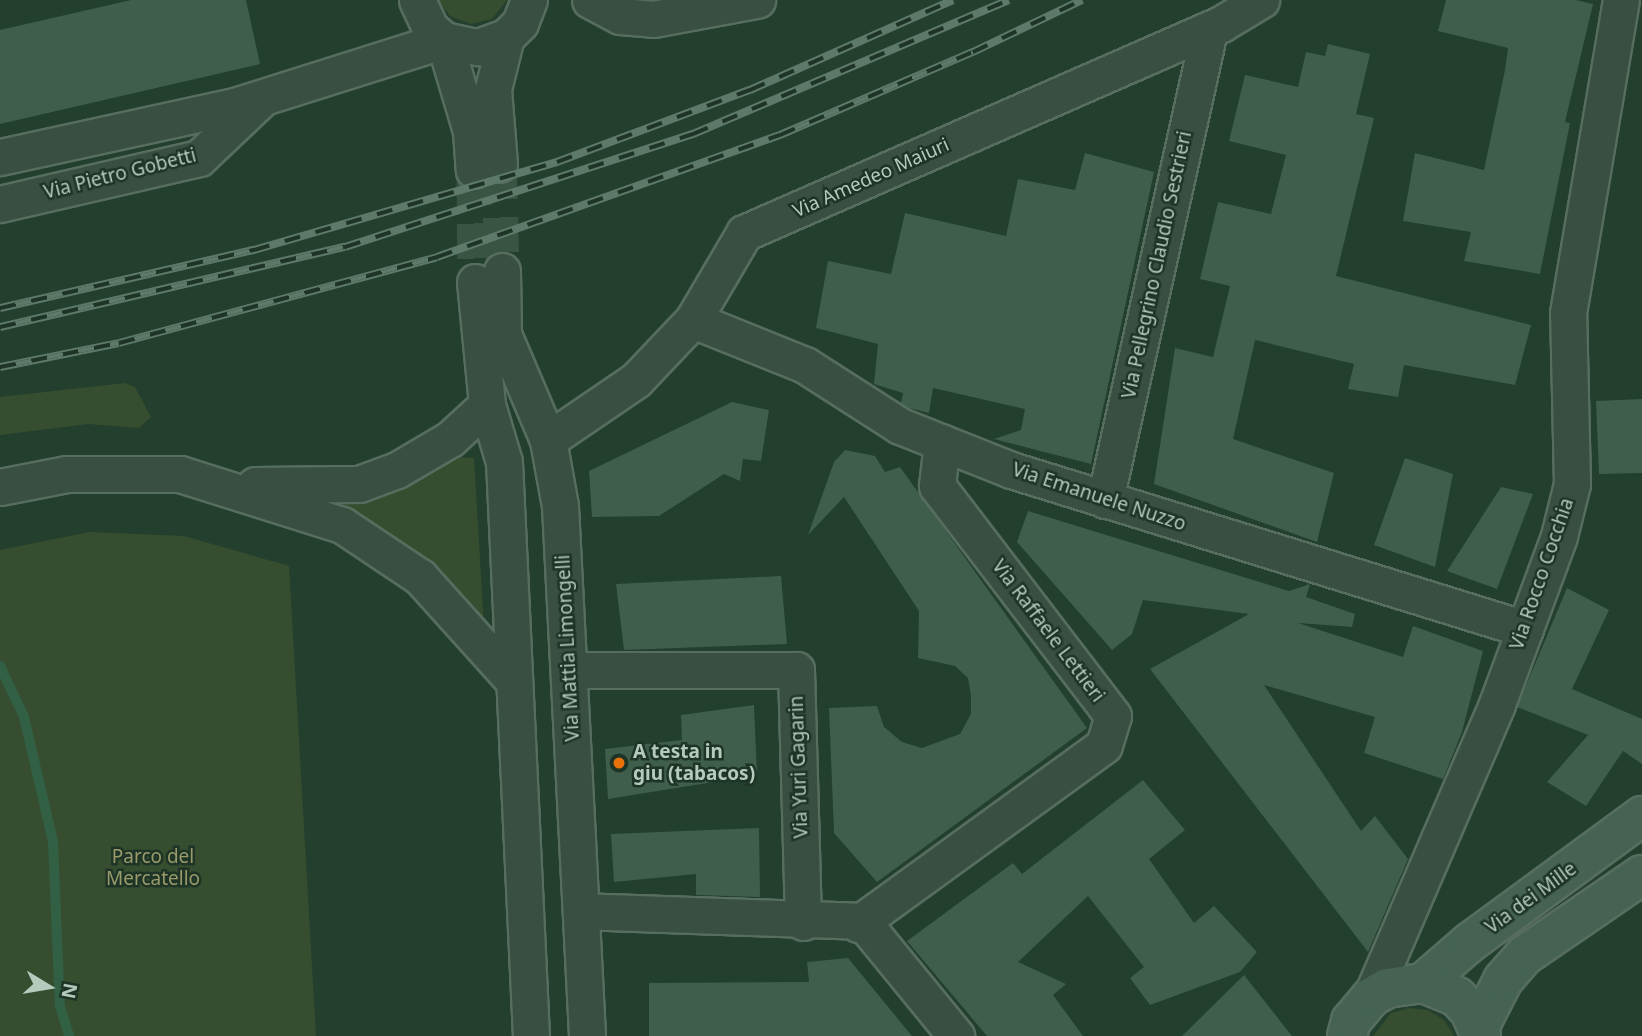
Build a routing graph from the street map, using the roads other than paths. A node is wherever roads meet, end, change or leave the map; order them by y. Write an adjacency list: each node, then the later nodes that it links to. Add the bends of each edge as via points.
1 (417, 0): 9 (street, via 430,28)
2 (529, 0): 8 (street, via 520,23)
3 (590, 0): 4 (street, via 620,16 653,19)
4 (758, 0)
5 (1261, 0): 7 (street, Via Amedeo Maiuri)
6 (1621, 0): 20 (street, Via Rocco Cocchia, via 1568,313 1572,484 1559,536)
7 (1209, 29): 13 (street, Via Amedeo Maiuri, via 744,233); 19 (street, Via Pellegrino Claudio Sestrieri)
8 (506, 37): 9 (street, via 478,47); 9 (street, via 493,89 487,167 471,131)
9 (444, 40): 10 (street, Via Pietro Gobetti)
10 (261, 99): 11 (street, Via Pietro Gobetti); 12 (street, Via Pietro Gobetti, via 199,158)
11 (0, 157)
12 (0, 204)
13 (693, 320): 15 (street, Via Amedeo Maiuri, via 636,380); 16 (street, Via Emanuele Nuzzo, via 805,365 901,426)
14 (486, 405): 15 (street, Via Mattia Limongelli, via 488,277 503,334); 17 (street, via 450,439 397,470 359,484); 22 (street, Via Mattia Limongelli, via 504,462)
15 (548, 440): 21 (street, Via Mattia Limongelli, via 561,506)
16 (942, 442): 19 (street, Via Emanuele Nuzzo); 27 (street, Via Raffaele Lettieri, via 937,486 1113,716 1104,745)
17 (227, 485): 18 (street, via 180,474 131,470 67,474); 22 (street, via 342,525 391,554 444,600)
18 (0, 487)
19 (1105, 500): 20 (street, Via Emanuele Nuzzo)
20 (1525, 629): 29 (street, Via Rocco Cocchia, via 1453,811)
21 (569, 670): 25 (street, Via Mattia Limongelli); 26 (street, Via Yuri Gagarin, via 796,670)
22 (512, 679): 31 (street, Via Mattia Limongelli)
23 (1642, 816): 28 (street, Via dei Mille, via 1469,943)
24 (1642, 875): 30 (street, via 1525,955 1503,980)
25 (581, 911): 26 (street); 32 (street, Via Mattia Limongelli)
26 (803, 922): 27 (street)
27 (860, 923): 33 (street)
28 (1423, 983): 29 (street, via 1387,988); 30 (street, via 1457,998)
29 (1348, 1023)
30 (1480, 1031)
31 (531, 1036)
32 (587, 1036)
33 (956, 1036)

